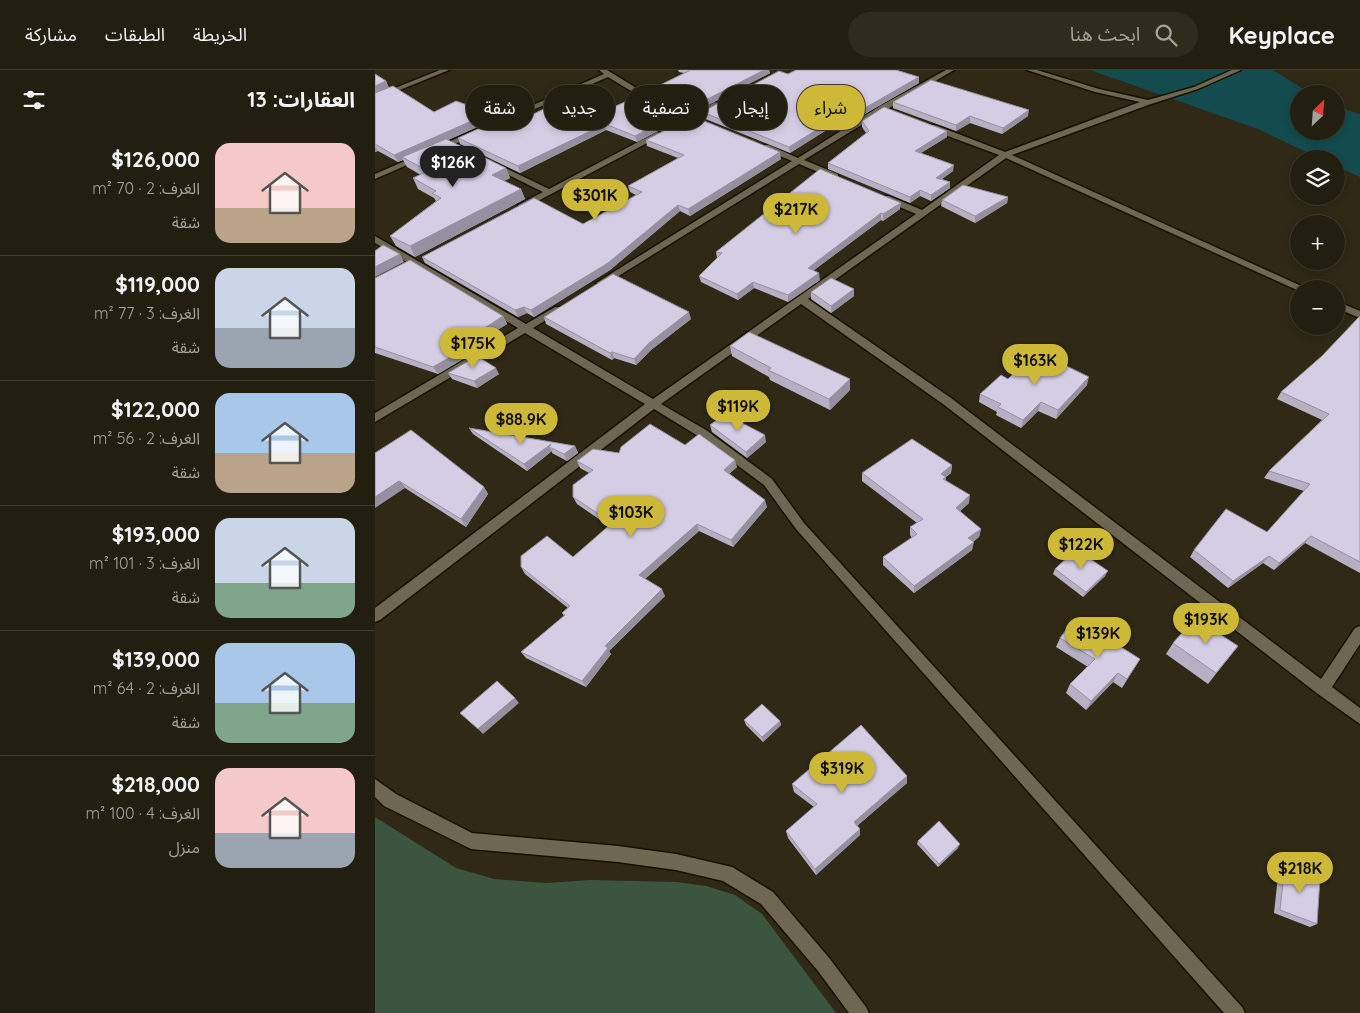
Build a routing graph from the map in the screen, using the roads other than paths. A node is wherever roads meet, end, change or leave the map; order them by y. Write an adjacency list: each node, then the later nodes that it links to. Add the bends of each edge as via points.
1 (446, 70): 7 (street)
2 (951, 70): 16 (street)
3 (1031, 70): 8 (street, via 1097,91)
4 (1238, 70): 8 (street, via 1197,88)
5 (605, 72): 6 (street); 12 (street)
6 (626, 85)
7 (375, 98)
8 (1147, 102): 14 (street)
9 (927, 125): 14 (street)
10 (667, 131): 19 (street)
11 (755, 143): 16 (street)
12 (450, 144): 13 (street); 17 (street)
13 (458, 148)
14 (1005, 155): 22 (street); 24 (street)
15 (483, 160): 19 (street)
16 (799, 160): 18 (street); 25 (street)
17 (375, 177)
18 (843, 179)
19 (549, 192): 21 (street)
20 (879, 194): 22 (street)
21 (516, 210)
22 (922, 213): 26 (street)
23 (375, 239): 30 (street)
24 (1290, 283)
25 (592, 288)
26 (801, 299): 31 (street); 35 (street, via 947,401)
27 (567, 303): 30 (street)
28 (1345, 308): 29 (street)
29 (1360, 314)
30 (526, 328): 31 (street); 32 (street)
31 (653, 404): 33 (street); 39 (street, via 702,433 768,482 800,526)
32 (375, 418)
33 (375, 616)
34 (1360, 632): 35 (street)
35 (1323, 689): 36 (street)
36 (1360, 717)
37 (375, 788): 38 (street, via 390,800 471,841 618,854 726,873 767,898)
38 (860, 1013)
39 (1236, 1013)

